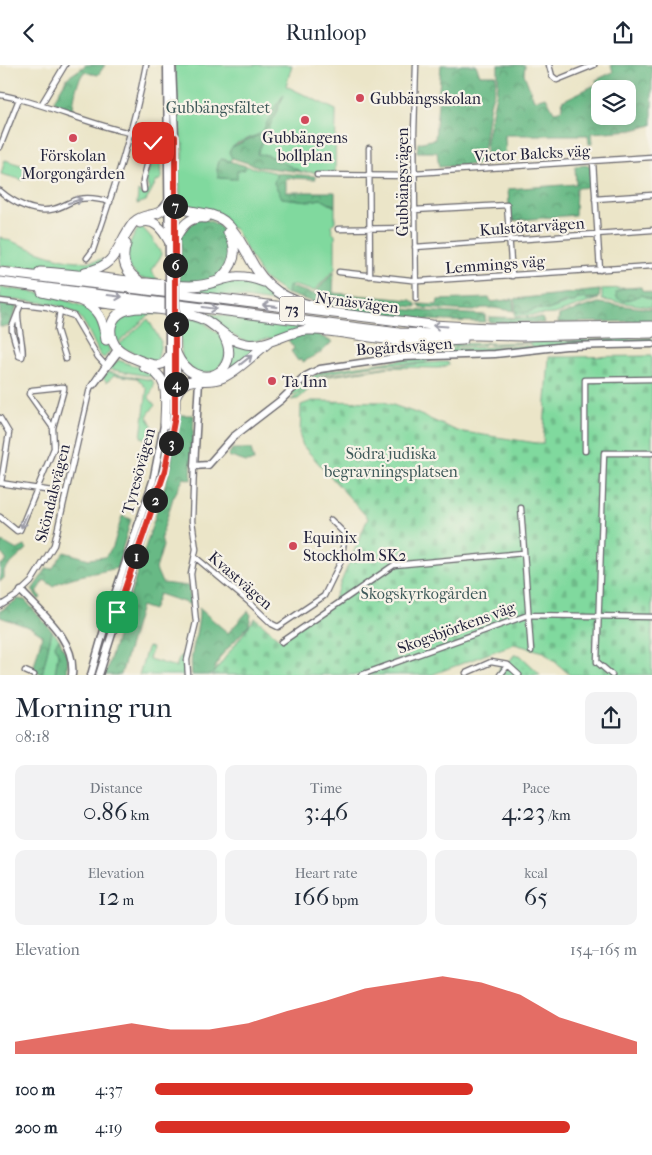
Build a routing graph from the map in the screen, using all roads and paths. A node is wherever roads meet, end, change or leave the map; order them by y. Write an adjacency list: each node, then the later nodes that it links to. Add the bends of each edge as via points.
1 (66, 65): 10 (street)
2 (146, 65): 11 (street)
3 (167, 65): 12 (main road)
4 (172, 65): 12 (main road)
5 (416, 65): 18 (street, Gubbängsvägen)
6 (549, 65): 7 (street, via 551,74 561,80)
7 (594, 65)
8 (0, 95): 9 (street)
9 (19, 99): 10 (street); 14 (street)
10 (41, 105): 11 (street)
11 (132, 133): 13 (street); 26 (street)
12 (171, 137): 13 (street); 23 (main road); 27 (main road)
13 (154, 138): 21 (street, via 143,181)
14 (0, 147)
15 (369, 148): 20 (street)
16 (652, 157): 17 (street, Victor Balcks väg)
17 (593, 162): 18 (street, Victor Balcks väg); 25 (street)
18 (414, 174): 20 (street, Victor Balcks väg); 28 (street, Gubbängsvägen)
19 (317, 175): 20 (street, Victor Balcks väg)
20 (369, 175): 29 (street)
21 (144, 190)
22 (0, 191): 26 (street, one-way to 26, via 26,207 41,210 54,209 78,199)
23 (175, 195): 34 (main road); 49 (highway, via 184,209 216,216 230,227)
24 (652, 195): 25 (street)
25 (595, 199): 33 (street)
26 (110, 202): 37 (street, via 93,250)
27 (168, 203): 34 (main road); 42 (highway, via 159,214 140,217 134,222 110,262 100,269)
28 (414, 210): 30 (street, Gubbängsvägen); 35 (street, via 507,205)
29 (369, 228): 30 (street); 31 (street); 43 (street)
30 (414, 228): 36 (street, Gubbängsvägen)
31 (338, 229)
32 (652, 231): 33 (street, Kulstötarvägen)
33 (597, 234): 35 (street, Kulstötarvägen); 39 (street)
34 (172, 240): 45 (highway, via 184,224 197,217 213,220 224,228 234,241 235,252 230,268); 47 (highway, via 151,222 143,221 135,228 126,244 123,261 128,272); 59 (main road, Tyresövägen, bridge, via 175,263); 59 (main road, Tyresövägen, bridge, via 169,268)
35 (509, 241): 36 (street, Kulstötarvägen); 44 (street)
36 (414, 247): 46 (street, Gubbängsvägen)
37 (87, 258)
38 (652, 266): 39 (street, Lemmings väg)
39 (600, 270): 44 (street, Lemmings väg)
40 (0, 271): 42 (highway); 57 (highway, Nynäsvägen / 73, one-way to 40)
41 (339, 272): 43 (street, Lemmings väg)
42 (80, 273): 47 (highway)
43 (370, 276): 46 (street, Lemmings väg)
44 (512, 276): 46 (street, Lemmings väg)
45 (221, 279): 47 (highway, via 191,286); 49 (highway, via 242,275)
46 (415, 280): 50 (street, Gubbängsvägen)
47 (140, 281)
48 (0, 282): 51 (highway); 61 (highway, Nynäsvägen / 73, one-way to 61)
49 (264, 282): 57 (highway, via 288,298 309,305)
50 (416, 299)
51 (79, 300): 54 (highway); 67 (highway, via 99,313 107,343)
52 (0, 301): 53 (street)
53 (21, 304): 55 (street); 56 (street)
54 (142, 308): 62 (highway, via 195,316 207,321); 67 (highway, via 120,313 112,323 111,339)
55 (60, 310): 70 (street, via 57,330); 71 (street, via 74,316)
56 (18, 313): 56 (street, via 24,352 22,357 18,356 12,331)
57 (405, 323): 58 (highway, Nynäsvägen / 73, one-way to 57, via 489,328)
58 (652, 326)
59 (173, 327): 68 (main road, Tyresövägen)
60 (652, 333): 63 (highway, Nynäsvägen / 73)
61 (432, 334): 63 (highway, Nynäsvägen / 73); 64 (highway)
62 (224, 336): 65 (highway, via 246,344); 72 (highway, via 230,349 228,362 217,373)
63 (521, 336): 64 (highway, via 428,342)
64 (390, 339): 65 (highway, via 308,330); 69 (main road, via 398,346)
65 (269, 342): 72 (highway, one-way to 65, via 212,381 224,377)
66 (652, 344): 69 (main road, Bogårdsvägen)
67 (117, 352): 68 (highway, via 158,365); 71 (street, Sköndalsvägen); 76 (highway, via 161,376)
68 (173, 354): 72 (highway); 74 (main road, Tyresövägen); 76 (main road, Tyresövägen)
69 (402, 357): 80 (main road, Bogårdsvägen, via 331,367 312,373 233,437 208,465)
70 (66, 359)
71 (106, 366): 83 (street, Sköndalsvägen, via 88,395)
72 (200, 378): 74 (highway, via 184,382); 80 (main road)
73 (652, 379): 78 (street, via 585,379)
74 (176, 395): 103 (main road, Tyresövägen, via 165,471)
75 (0, 418): 81 (street, via 9,433)
76 (165, 424): 102 (main road, Tyresövägen, via 153,481)
77 (53, 428): 77 (street, via 64,387 32,390 29,394); 82 (street, via 54,448)
78 (585, 451)
79 (652, 453): 92 (street, via 604,453)
80 (194, 466): 88 (street, via 192,521)
81 (0, 483): 82 (street)
82 (38, 488): 83 (street); 85 (street, one-way to 85, via 19,531)
83 (65, 493): 89 (street, Sköndalsvägen, via 54,545)
84 (521, 508): 87 (street)
85 (0, 517)
86 (331, 520): 88 (street, Kvastvägen, via 345,534 340,561 324,596 278,627)
87 (523, 553): 91 (street); 94 (street, via 394,565)
88 (195, 557): 104 (street, via 191,574 196,622 187,660)
89 (22, 591): 90 (street, Sköndalsvägen); 101 (main road, via 64,639 71,654)
90 (0, 606)
91 (528, 615): 92 (street, Skogsbjörkens väg); 95 (street); 105 (street, Skogsbjörkens väg)
92 (600, 616): 93 (street, Skogsbjörkens väg); 108 (street, via 597,662)
93 (652, 617)
94 (282, 642)
95 (531, 651)
96 (466, 665): 99 (street)
97 (508, 665): 99 (street, via 491,662); 106 (street); 107 (street)
98 (25, 671): 100 (street)
99 (466, 674)
100 (34, 675)
101 (72, 675)
102 (91, 675)
103 (99, 675)
104 (188, 675)
105 (361, 675)
106 (500, 675)
107 (519, 675)
108 (612, 675)

